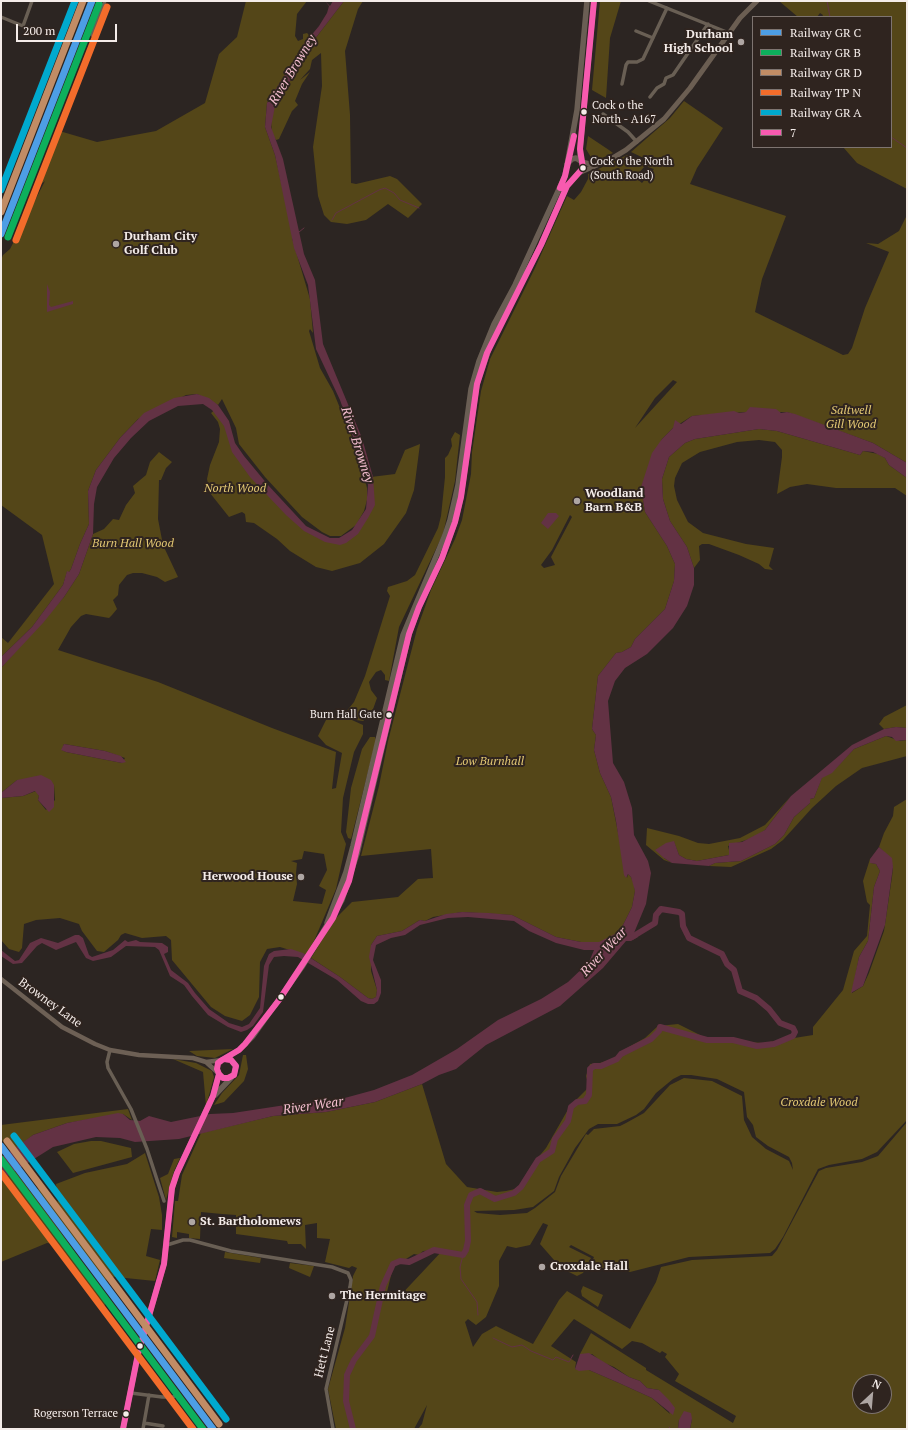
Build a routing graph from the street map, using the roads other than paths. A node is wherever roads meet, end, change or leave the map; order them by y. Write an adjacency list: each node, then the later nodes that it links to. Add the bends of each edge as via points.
1 (32, 1): 8 (street, via 22,26)
2 (105, 1): 12 (street)
3 (587, 1): 22 (highway, via 576,116)
4 (594, 1): 20 (highway)
5 (649, 1): 7 (street)
6 (757, 1): 11 (main road)
7 (667, 8): 9 (street); 13 (street)
8 (1, 18)
9 (708, 24): 11 (street); 15 (street, via 673,75 666,78 664,84)
10 (636, 31): 13 (street)
11 (729, 33): 19 (main road, via 675,107)
12 (92, 35)
13 (653, 38): 14 (street, via 643,59 638,62 628,60)
14 (622, 84)
15 (651, 94)
16 (603, 114): 17 (street)
17 (608, 117): 18 (street); 19 (street, via 630,133)
18 (605, 122)
19 (637, 142): 21 (main road, via 615,157)
20 (581, 161): 21 (main road); 22 (highway, via 572,159); 23 (highway, via 583,166)
21 (595, 165): 23 (main road)
22 (566, 166): 23 (highway, via 572,173); 24 (highway, via 563,181 494,324 479,361 471,389 458,485 450,520 403,635 346,872)
23 (580, 173): 24 (highway, via 567,186 541,245 487,353 477,384 455,522 408,634 357,854 342,900)
24 (322, 934): 27 (highway, via 253,1036)
25 (1, 979): 26 (main road, Browney Lane, via 62,1027)
26 (110, 1050): 29 (main road, Browney Lane, via 138,1055 188,1056); 34 (street, via 108,1068 130,1107)
27 (239, 1050): 28 (highway); 30 (highway)
28 (223, 1059): 29 (main road); 30 (highway); 31 (highway, via 218,1064)
29 (206, 1062): 31 (main road)
30 (235, 1063): 32 (highway, via 236,1069)
31 (218, 1073): 32 (highway, via 226,1078); 33 (highway)
32 (231, 1077): 33 (highway)
33 (213, 1096): 35 (highway, via 172,1188)
34 (164, 1201)
35 (167, 1245): 36 (highway); 43 (street, Hett Lane, via 190,1240 250,1255 340,1268 348,1273 351,1280 326,1389)
36 (131, 1393): 37 (street); 41 (highway)
37 (149, 1395): 38 (street); 39 (street)
38 (176, 1395)
39 (144, 1423): 40 (street); 42 (street)
40 (163, 1426)
41 (123, 1429)
42 (143, 1429)
43 (333, 1429)

